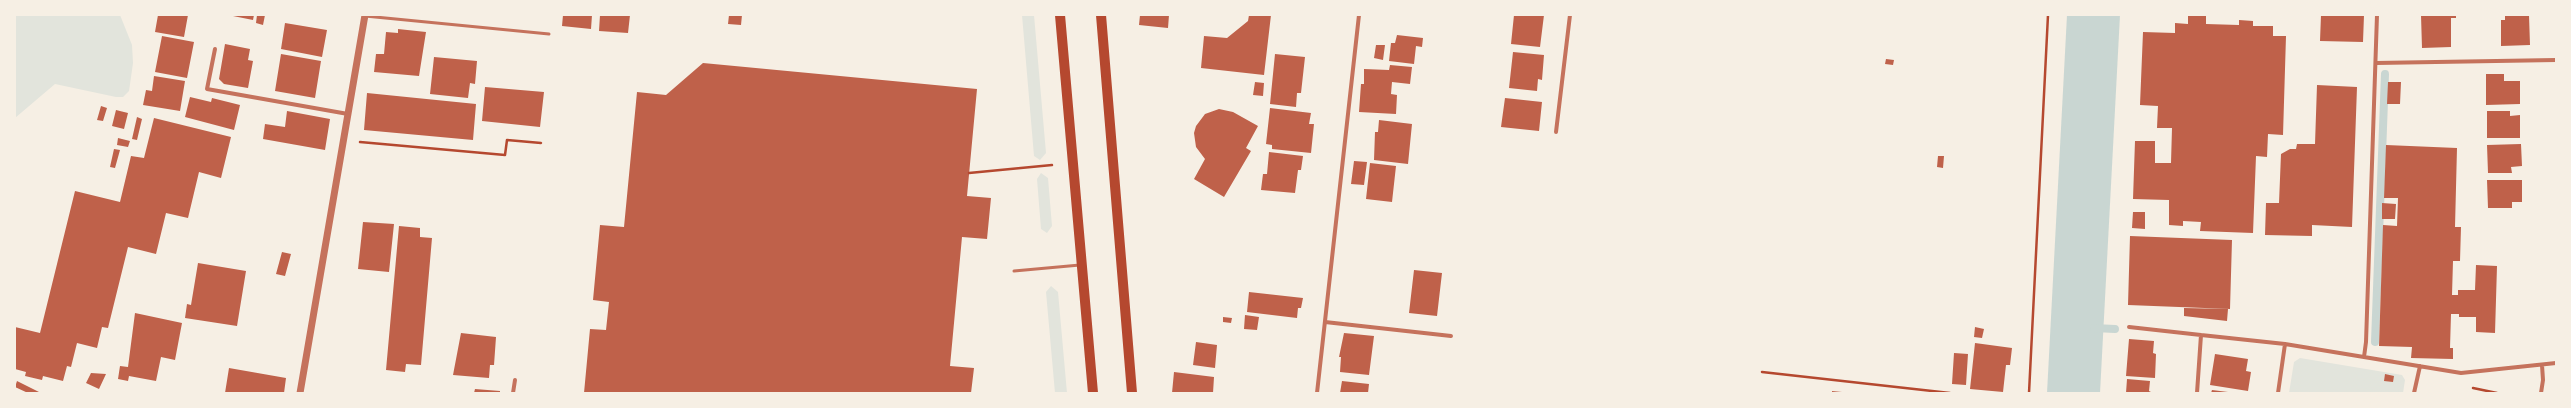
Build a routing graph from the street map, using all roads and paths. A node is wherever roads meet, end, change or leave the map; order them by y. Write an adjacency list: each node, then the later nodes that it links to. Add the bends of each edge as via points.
1 (365, 15): 8 (lane); 12 (street)
2 (1060, 15): 18 (main road)
3 (1100, 15): 34 (main road)
4 (1359, 15): 20 (street)
5 (1570, 15): 13 (street)
6 (2048, 15): 37 (path)
7 (2377, 15): 11 (street)
8 (549, 34)
9 (215, 49): 12 (street, via 208,90)
10 (2556, 60): 11 (street)
11 (2376, 63): 25 (street)
12 (348, 114): 14 (street)
13 (1556, 132)
14 (344, 139): 15 (path, via 505,155 506,140); 31 (street)
15 (541, 143)
16 (1052, 165): 17 (path)
17 (969, 173)
18 (1082, 265): 19 (lane); 33 (main road)
19 (1014, 271)
20 (1325, 322): 23 (street); 35 (street)
21 (2128, 327): 22 (street)
22 (2201, 335): 24 (street); 38 (street)
23 (1451, 336)
24 (2285, 344): 25 (street); 39 (street)
25 (2364, 357): 28 (street)
26 (2556, 363): 27 (street)
27 (2542, 365): 28 (street, via 2461,373); 41 (street, via 2544,380)
28 (2420, 366): 40 (street)
29 (1762, 372): 36 (path)
30 (515, 380): 32 (street)
31 (300, 393)
32 (513, 393)
33 (1093, 393)
34 (1132, 393)
35 (1317, 393)
36 (1950, 393)
37 (2029, 393)
38 (2197, 393)
39 (2278, 393)
40 (2414, 393)
41 (2541, 393)

